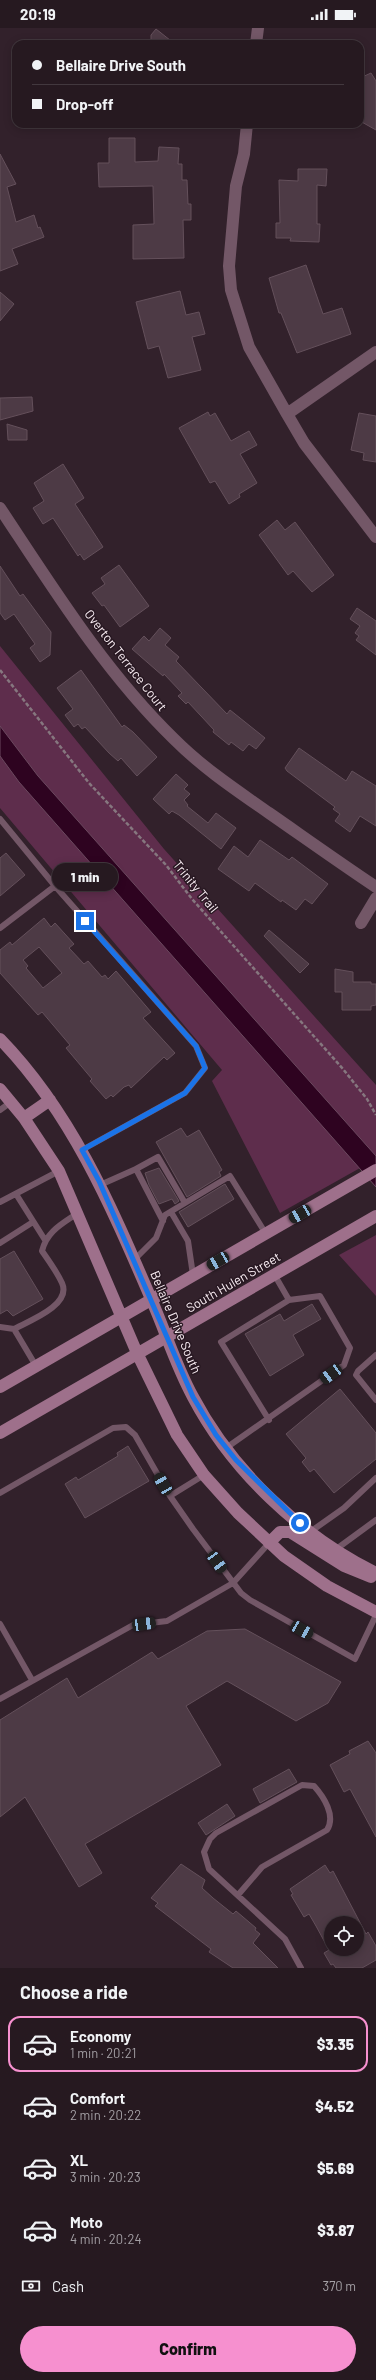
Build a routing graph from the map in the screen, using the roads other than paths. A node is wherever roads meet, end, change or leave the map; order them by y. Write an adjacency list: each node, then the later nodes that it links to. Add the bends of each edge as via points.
1 (258, 28): 2 (street)
2 (256, 40)
3 (247, 128): 5 (street, via 244,154 236,186 229,266 231,290 248,348)
4 (376, 352): 5 (street)
5 (287, 414): 7 (street, via 304,443)
6 (0, 508): 10 (street, Overton Terrace Court, via 48,581 116,674 175,740 230,786)
7 (376, 537)
8 (0, 819): 9 (lane)
9 (55, 886): 13 (lane); 20 (lane, via 196,1046 205,1068 185,1093)
10 (376, 887)
11 (376, 898): 12 (street)
12 (361, 923)
13 (0, 928)
14 (0, 1039): 16 (main road, Bellaire Drive South, via 31,1073)
15 (0, 1089): 17 (main road)
16 (50, 1100): 19 (main road); 20 (main road, Bellaire Drive South)
17 (11, 1102): 18 (lane); 19 (main road)
18 (0, 1110)
19 (24, 1118): 23 (main road)
20 (82, 1150): 24 (main road, Bellaire Drive South)
21 (136, 1169): 24 (lane); 27 (lane, via 158,1157); 31 (lane)
22 (376, 1170): 33 (main road, South Hulen Street)
23 (59, 1171): 25 (lane); 29 (main road)
24 (100, 1184): 36 (main road, Bellaire Drive South)
25 (16, 1194): 26 (lane); 32 (lane)
26 (0, 1202)
27 (185, 1203): 28 (lane); 33 (lane, via 230,1176)
28 (170, 1212): 31 (lane, via 165,1215); 38 (lane, via 188,1241)
29 (78, 1213): 34 (lane, via 51,1231); 41 (main road)
30 (371, 1219): 37 (main road, South Hulen Street)
31 (163, 1221): 36 (lane, via 156,1238)
32 (34, 1222): 34 (lane); 35 (lane)
33 (266, 1234): 38 (main road, South Hulen Street)
34 (45, 1240): 43 (lane, via 42,1251 63,1285 63,1296 54,1307)
35 (0, 1243)
36 (134, 1260): 39 (main road, Bellaire Drive South)
37 (274, 1274): 40 (lane); 44 (main road, South Hulen Street)
38 (194, 1275): 39 (main road, South Hulen Street)
39 (152, 1300): 41 (main road, South Hulen Street); 44 (main road, Bellaire Drive South)
40 (289, 1300): 50 (lane, via 221,1342); 50 (lane, via 320,1296 350,1348 344,1365)
41 (122, 1317): 45 (main road); 47 (main road, South Hulen Street)
42 (0, 1327): 43 (lane)
43 (14, 1329): 47 (lane)
44 (167, 1337): 45 (main road, South Hulen Street); 52 (main road, Bellaire Drive South, via 193,1397)
45 (137, 1353): 51 (main road, South Hulen Street); 53 (main road, via 177,1435)
46 (376, 1355): 49 (lane, via 356,1375)
47 (36, 1366): 48 (main road, South Hulen Street)
48 (0, 1387)
49 (376, 1400)
50 (269, 1420): 52 (lane)
51 (0, 1433)
52 (226, 1448): 58 (main road, Bellaire Drive South, via 266,1492)
53 (204, 1475): 56 (lane); 59 (main road)
54 (376, 1478): 58 (lane, via 344,1508)
55 (0, 1493): 56 (lane, via 113,1428 126,1427 135,1435)
56 (170, 1496): 63 (lane)
57 (376, 1520): 60 (lane)
58 (310, 1532): 60 (main road, Bellaire Drive South)
59 (269, 1543): 62 (main road, via 280,1532 290,1532 344,1566 362,1575); 63 (lane); 64 (main road, via 327,1586)
60 (335, 1550): 61 (main road, Bellaire Drive South)
61 (376, 1573)
62 (376, 1577)
63 (233, 1584): 64 (lane, via 250,1600 355,1659); 66 (lane, via 167,1620 133,1625)
64 (376, 1614)
65 (0, 1624): 66 (lane)
66 (32, 1680): 67 (lane)
67 (0, 1699)
68 (238, 1895): 68 (lane, via 262,1867 327,1830 331,1815 314,1786 302,1785 216,1833 210,1839 204,1852 209,1869); 69 (lane, via 285,1939)
69 (301, 1968)

